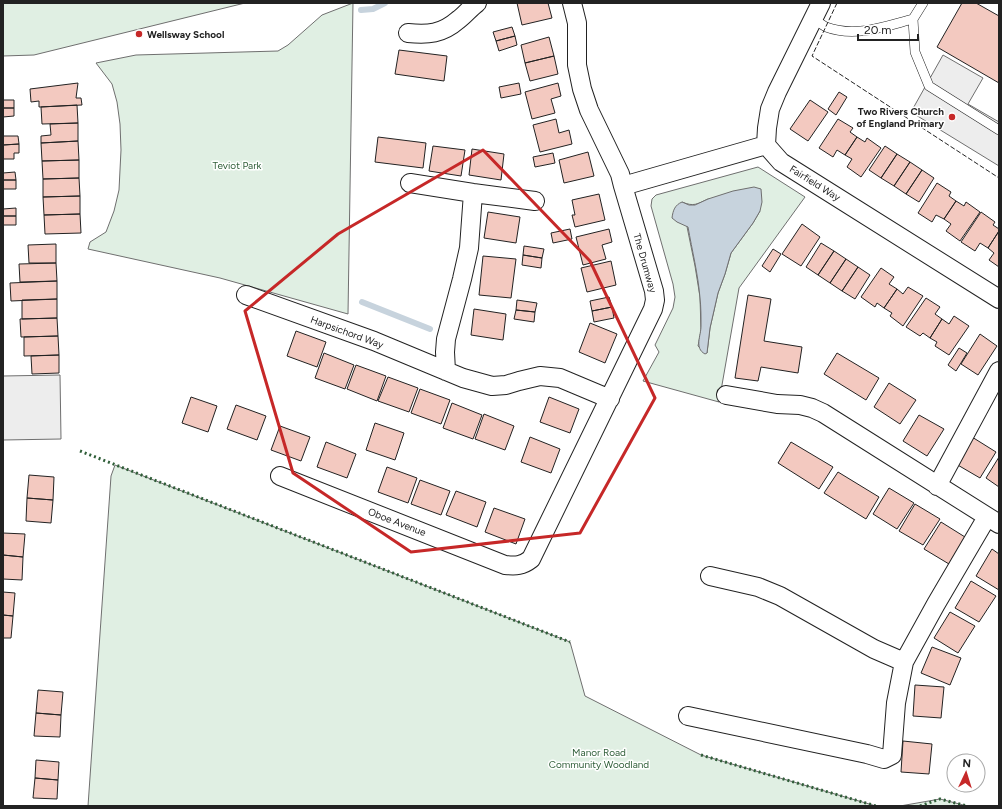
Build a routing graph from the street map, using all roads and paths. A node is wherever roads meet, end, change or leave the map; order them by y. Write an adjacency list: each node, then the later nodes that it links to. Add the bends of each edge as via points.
1 (477, 3): 6 (street, via 458,21 442,31 423,35)
2 (572, 3): 10 (street, The Drumway, via 577,23 577,65 582,89)
3 (923, 3): 5 (lane)
4 (817, 11): 5 (lane, via 826,27 844,31 868,31); 8 (street, via 770,109)
5 (913, 19): 7 (lane, via 915,52 929,86)
6 (408, 33)
7 (999, 130)
8 (766, 145): 10 (street); 14 (street, Fairfield Way, via 781,162)
9 (410, 183): 11 (street)
10 (623, 186): 18 (street, The Drumway, via 655,300 653,310)
11 (473, 193): 12 (street); 15 (street, via 469,248 446,339)
12 (534, 201)
13 (246, 295): 15 (street, Harpsichord Way, via 374,341)
14 (999, 298)
15 (446, 371): 18 (street, Harpsichord Way, via 492,386 540,376 560,378)
16 (999, 371): 20 (street)
17 (726, 395): 20 (street, via 812,408)
18 (610, 399): 22 (street, The Drumway, via 531,559 524,565)
19 (280, 476): 22 (street, Oboe Avenue, via 505,565)
20 (937, 486): 21 (street)
21 (993, 520): 24 (street, via 936,604)
22 (514, 566)
23 (710, 576): 24 (street, via 758,587 780,596 874,649)
24 (904, 662): 25 (street, via 896,703 892,755 884,760 867,754)
25 (688, 716)

